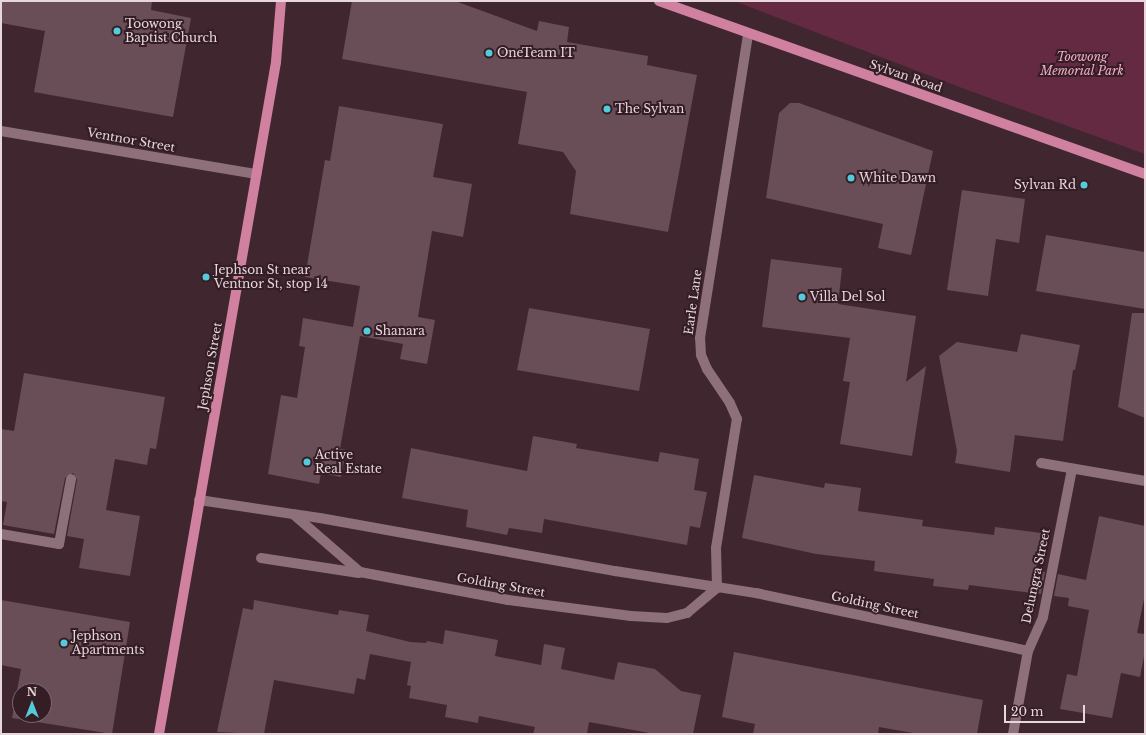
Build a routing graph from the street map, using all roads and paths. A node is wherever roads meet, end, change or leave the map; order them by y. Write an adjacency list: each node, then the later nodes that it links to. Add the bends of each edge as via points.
1 (281, 1): 5 (main road, Jephson Street, via 276,62)
2 (659, 1): 3 (main road, Sylvan Road)
3 (748, 34): 6 (main road, Sylvan Road); 16 (street, Earle Lane, via 700,338 707,369 730,403 737,419 716,548)
4 (1, 131): 5 (street, Ventnor Street)
5 (256, 174): 11 (main road, Jephson Street)
6 (1145, 174)
7 (1041, 463): 8 (street)
8 (1072, 469): 10 (street); 17 (street, Delungra Street, via 1043,617)
9 (71, 479): 13 (street, via 59,544)
10 (1145, 481)
11 (199, 500): 12 (street, Golding Street); 18 (main road, Jephson Street)
12 (293, 514): 15 (street, Golding Street, via 356,570); 16 (street, Golding Street)
13 (1, 534)
14 (261, 558): 15 (street)
15 (365, 574): 16 (street, Golding Street, via 508,600 644,618 682,615)
16 (717, 588): 17 (street, Golding Street, via 756,593)
17 (1028, 651): 19 (street, Delungra Street)
18 (159, 734)
19 (1013, 734)

